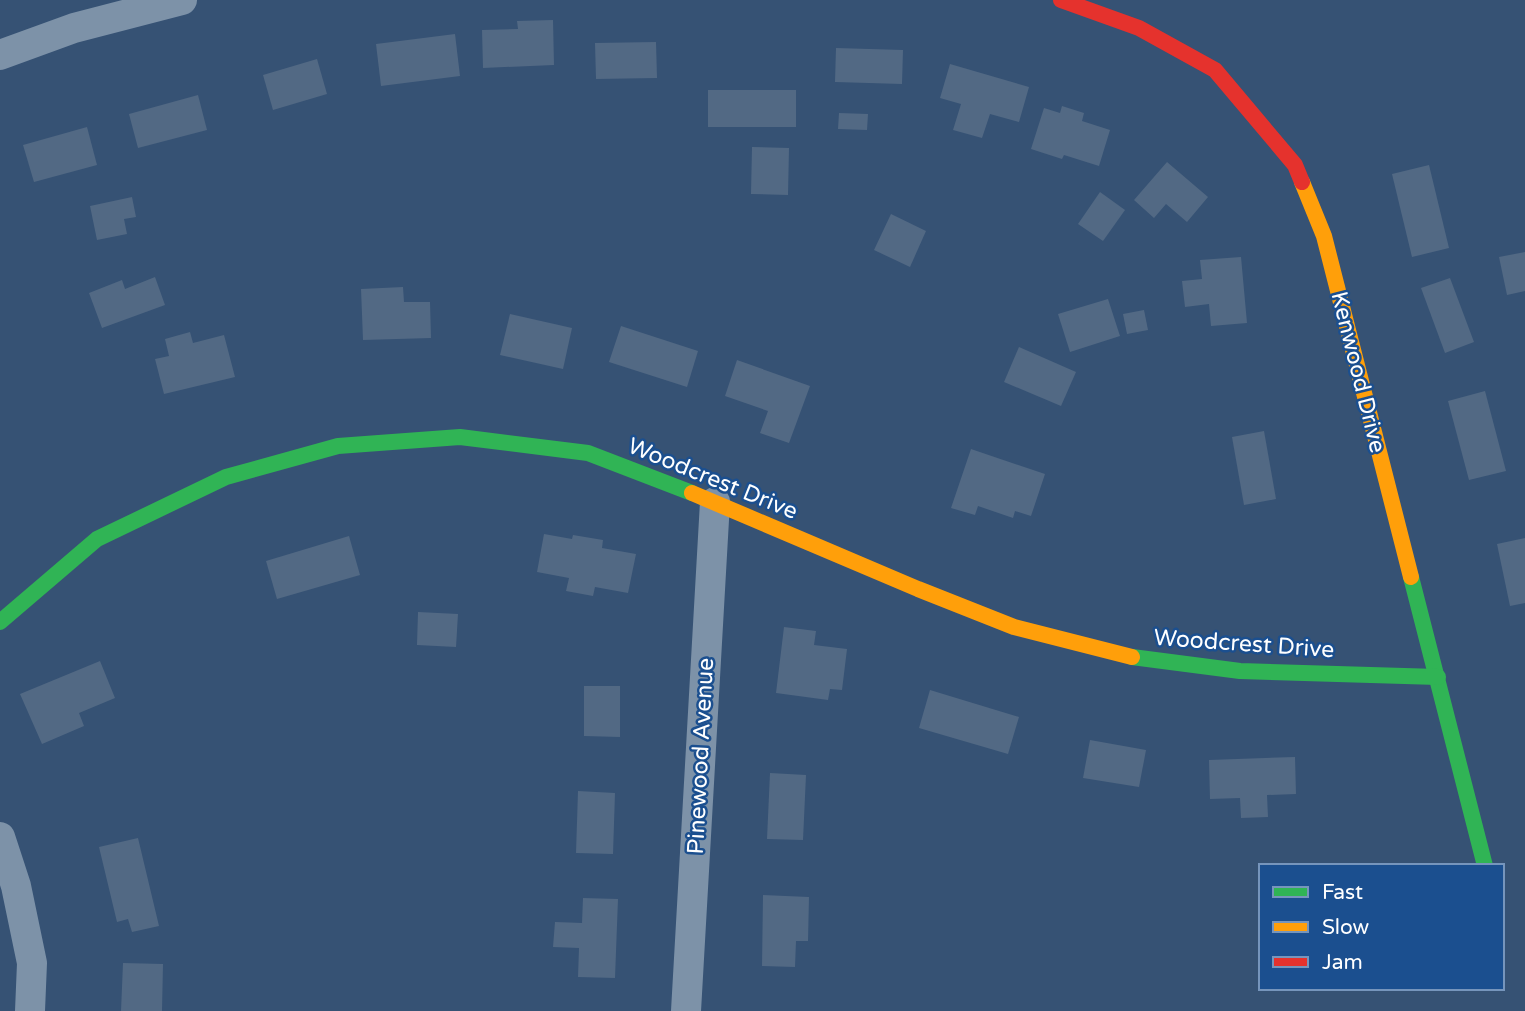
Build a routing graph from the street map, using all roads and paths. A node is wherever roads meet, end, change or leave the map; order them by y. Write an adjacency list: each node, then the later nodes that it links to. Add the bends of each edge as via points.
1 (182, 0): 3 (street)
2 (1061, 0): 6 (street, Kenwood Drive, via 1139,29 1215,70 1295,165 1324,236)
3 (0, 55)
4 (715, 502): 5 (street, Woodcrest Drive, via 587,453 460,437 338,446 226,477 97,539); 6 (street, Woodcrest Drive, via 1014,627 1136,658 1240,671); 10 (street, Pinewood Avenue)
5 (0, 622)
6 (1438, 677): 8 (street, Kenwood Drive)
7 (0, 837): 9 (street, via 32,963)
8 (1485, 864)
9 (30, 1011)
10 (686, 1011)

